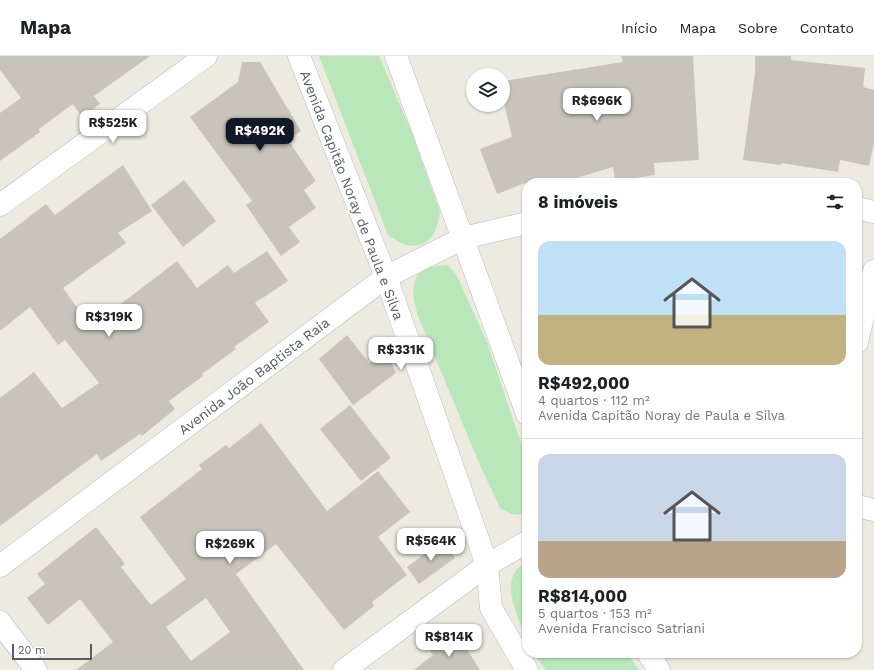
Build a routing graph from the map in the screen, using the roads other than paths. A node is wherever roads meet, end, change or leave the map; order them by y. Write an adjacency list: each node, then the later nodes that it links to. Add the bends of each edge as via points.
1 (206, 56): 4 (street)
2 (299, 56): 10 (street, Avenida Capitão Noray de Paula e Silva)
3 (396, 56): 8 (street)
4 (0, 205)
5 (862, 209): 6 (street)
6 (874, 212)
7 (522, 224): 8 (street, Avenida João Baptista Raia)
8 (463, 238): 10 (street, Avenida João Baptista Raia); 12 (street)
9 (874, 271): 11 (street)
10 (386, 277): 16 (street, Avenida Capitão Noray de Paula e Silva); 17 (street, Avenida João Baptista Raia)
11 (862, 321)
12 (522, 400)
13 (862, 507): 14 (street)
14 (874, 510)
15 (522, 545): 16 (street)
16 (487, 565): 21 (street); 22 (street, Avenida Capitão Noray de Paula e Silva, via 491,608)
17 (0, 566)
18 (0, 622): 20 (street)
19 (651, 658): 23 (street)
20 (36, 670)
21 (344, 670)
22 (527, 670)
23 (659, 670)

